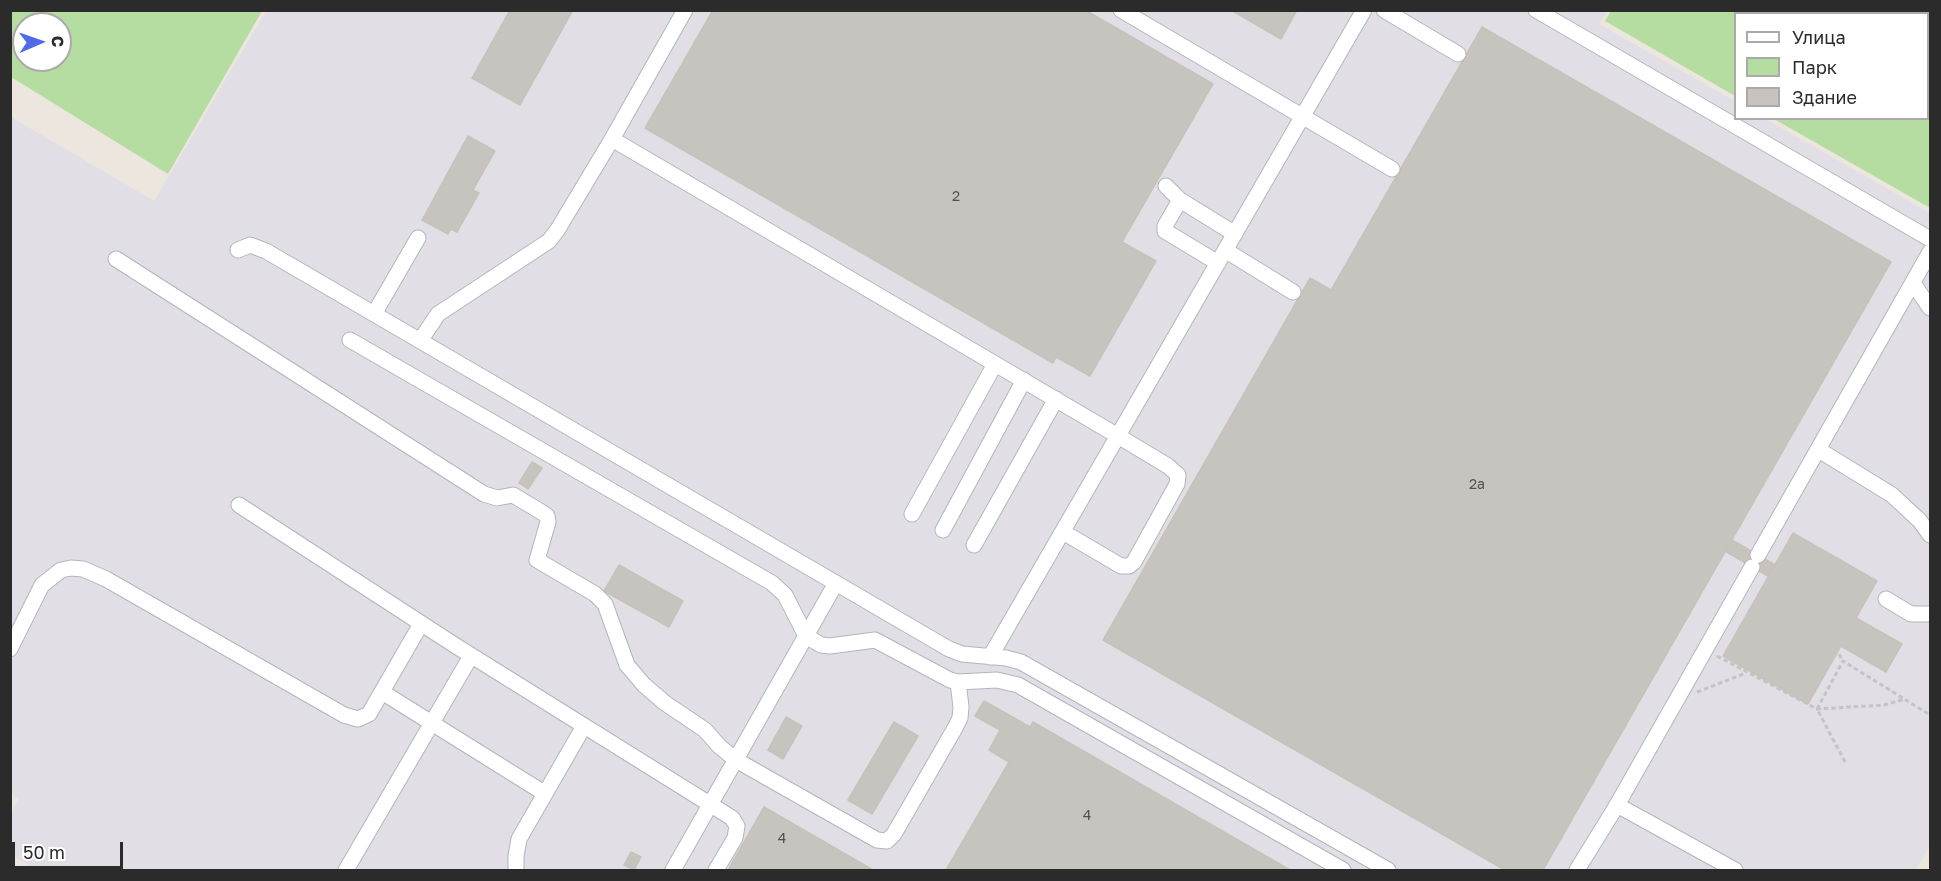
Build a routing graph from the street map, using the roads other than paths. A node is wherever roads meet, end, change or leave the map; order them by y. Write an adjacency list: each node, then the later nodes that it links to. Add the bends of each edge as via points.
1 (685, 10): 8 (lane)
2 (1121, 10): 7 (lane)
3 (1364, 10): 7 (lane)
4 (1384, 10): 6 (lane)
5 (1536, 10): 14 (lane)
6 (1458, 54)
7 (1303, 116): 9 (lane); 12 (lane)
8 (612, 139): 24 (lane, via 549,241 438,314); 25 (lane)
9 (1392, 169)
10 (1166, 186): 11 (lane)
11 (1180, 200): 12 (lane); 17 (lane, via 1165,231)
12 (1235, 234): 17 (lane)
13 (418, 238): 22 (lane)
14 (1930, 239)
15 (238, 250): 22 (lane, via 250,245 258,247)
16 (1930, 252): 19 (lane)
17 (1222, 257): 20 (lane); 28 (lane)
18 (116, 259): 48 (lane, via 484,494 497,498 513,495 547,516 537,560 605,604 627,665 651,691 705,730)
19 (1913, 283): 21 (lane); 29 (lane)
20 (1293, 292)
21 (1930, 308)
22 (374, 314): 24 (lane)
23 (350, 340): 40 (lane, via 771,583 785,594)
24 (420, 341): 36 (lane)
25 (996, 364): 26 (lane); 31 (lane)
26 (1024, 380): 27 (lane); 32 (lane)
27 (1056, 399): 28 (lane); 35 (lane)
28 (1118, 436): 33 (lane); 33 (lane, via 1168,465 1179,479 1134,562 1129,567 1121,566)
29 (1819, 450): 34 (lane, via 1892,495); 51 (lane)
30 (238, 505): 39 (lane)
31 (912, 513)
32 (943, 530)
33 (1063, 532): 43 (lane)
34 (1930, 534)
35 (974, 545)
36 (836, 583): 40 (lane); 43 (lane, via 949,649)
37 (1886, 599): 38 (lane, via 1911,614)
38 (1930, 614)
39 (421, 624): 42 (lane); 45 (lane)
40 (806, 636): 44 (lane, via 826,646 875,640 943,678); 48 (lane)
41 (10, 649): 45 (lane, via 42,585 61,570 83,569 344,715 358,719 369,714)
42 (471, 656): 46 (lane); 47 (lane)
43 (990, 657): 57 (lane, via 1021,662)
44 (958, 682): 48 (lane, via 960,718 887,841 877,840); 56 (lane, via 997,680 1018,685)
45 (382, 692): 46 (lane)
46 (431, 723): 49 (lane); 52 (lane)
47 (584, 726): 49 (lane); 50 (lane)
48 (736, 760): 50 (lane)
49 (544, 793): 53 (lane, via 519,839)
50 (710, 805): 54 (lane); 55 (lane, via 732,818 737,826 735,838)
51 (1617, 805): 58 (lane); 59 (lane)
52 (346, 870)
53 (516, 870)
54 (673, 870)
55 (716, 870)
56 (1343, 870)
57 (1388, 870)
58 (1577, 870)
59 (1735, 870)

